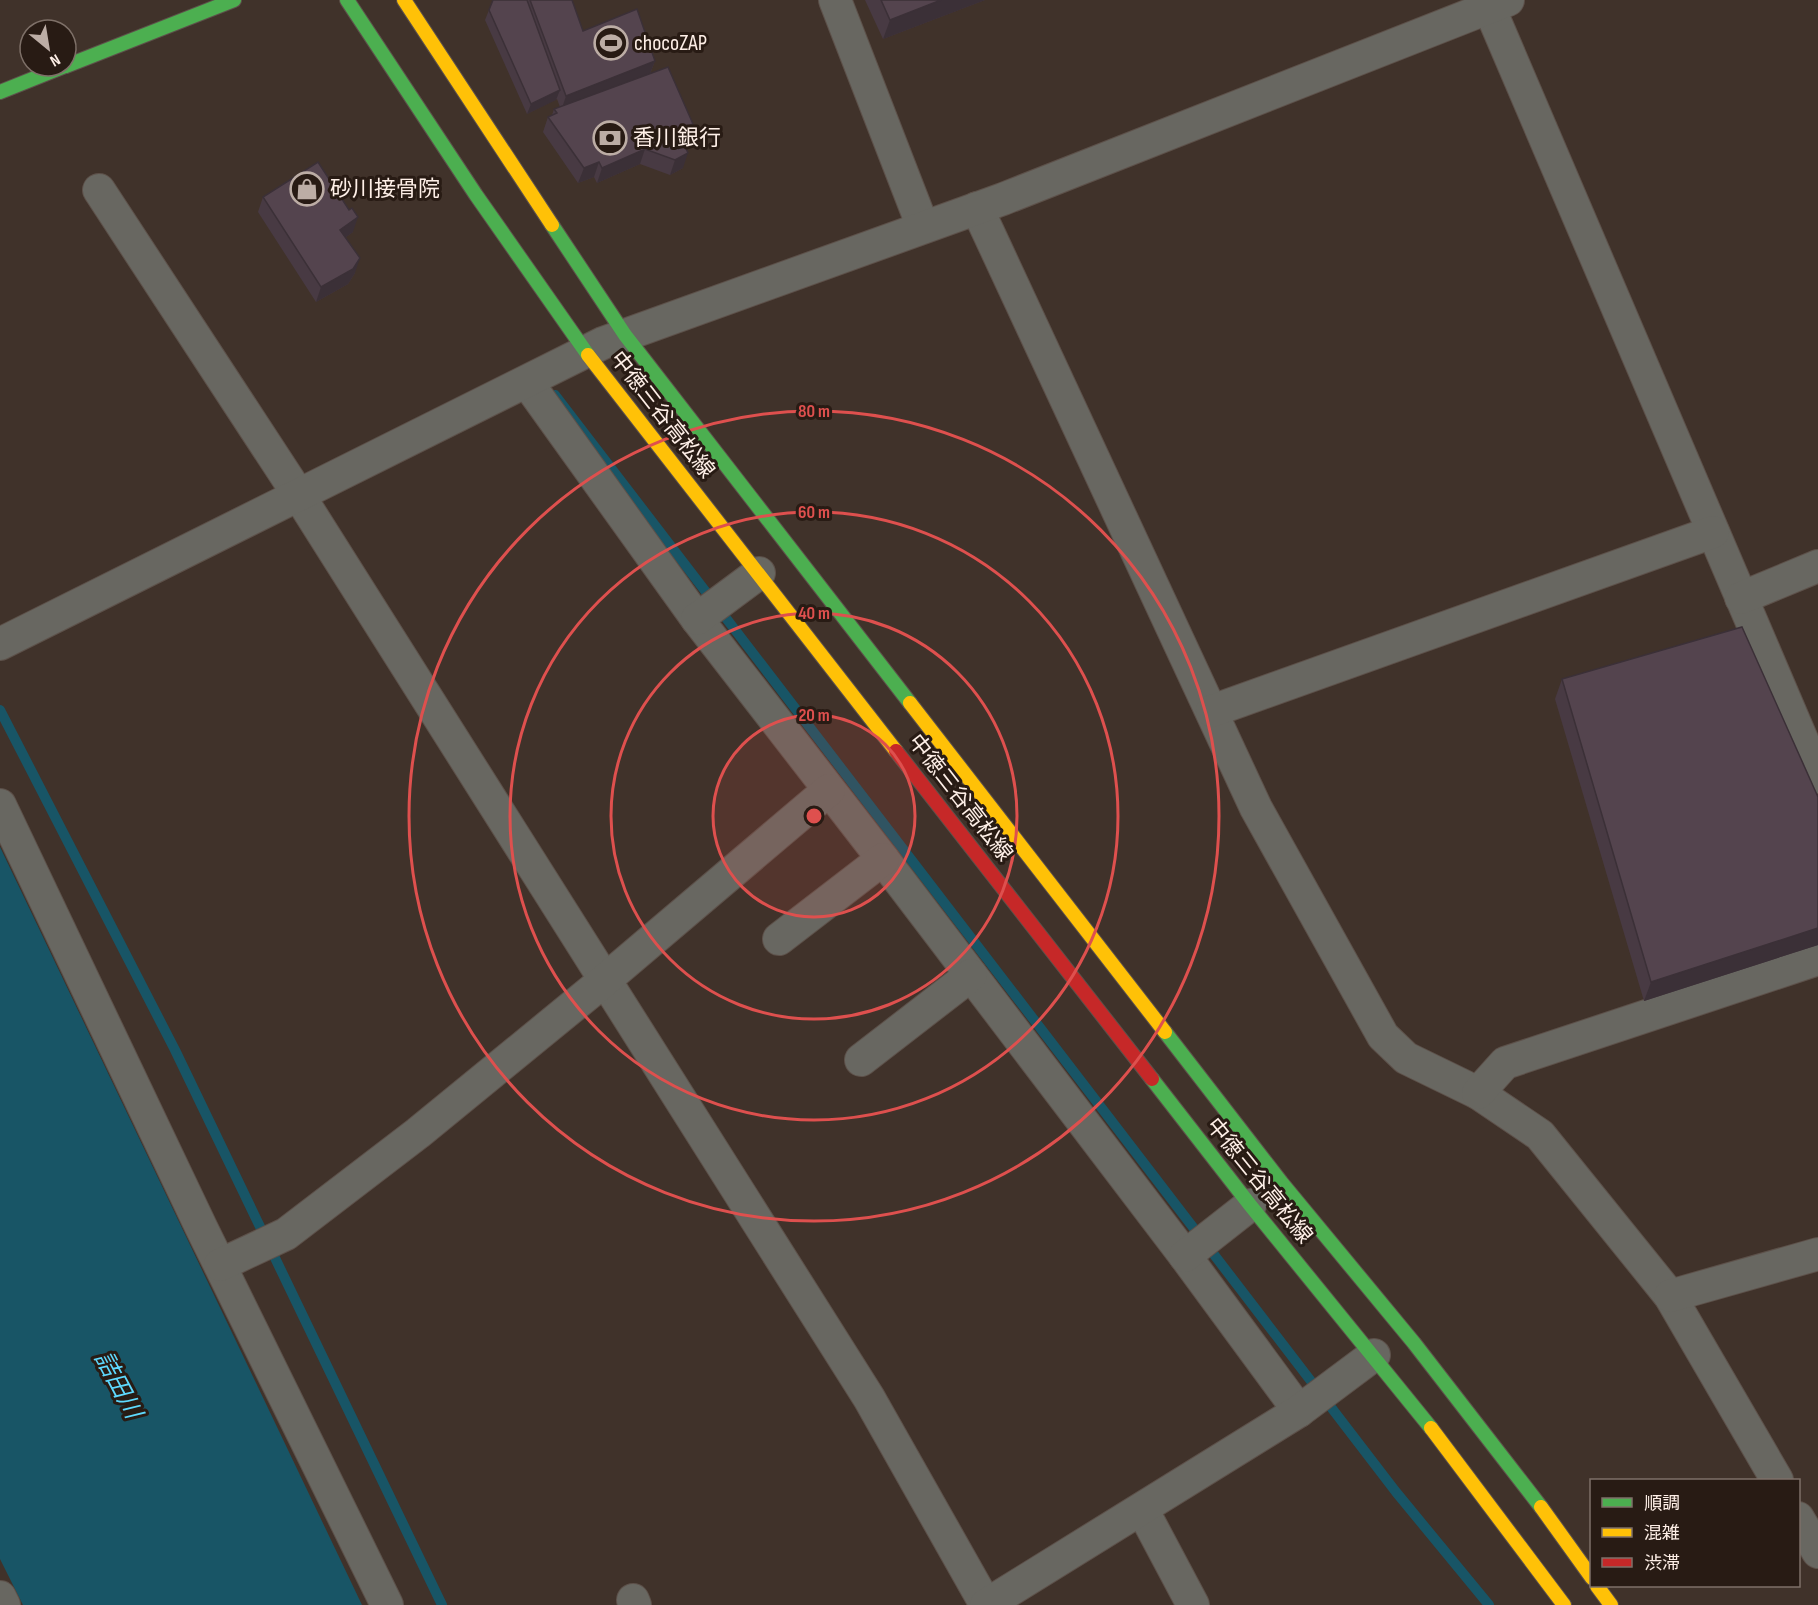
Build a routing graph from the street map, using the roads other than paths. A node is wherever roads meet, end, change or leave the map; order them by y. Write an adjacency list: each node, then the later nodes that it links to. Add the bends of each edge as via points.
1 (234, 0): 6 (main road)
2 (347, 0): 13 (main road, 中徳三谷高松線)
3 (404, 0): 12 (main road, 中徳三谷高松線)
4 (835, 0): 11 (street)
5 (1498, 4): 10 (street); 16 (street)
6 (78, 61)
7 (36, 78): 8 (main road)
8 (0, 92)
9 (99, 190): 15 (street)
10 (977, 208): 11 (street); 22 (street)
11 (923, 227): 12 (street)
12 (625, 335): 13 (street); 44 (main road, 中徳三谷高松線, via 1274,1172 1414,1343)
13 (586, 352): 14 (street); 18 (main road, 中徳三谷高松線)
14 (527, 382): 15 (street); 20 (street)
15 (298, 494): 21 (street); 30 (street)
16 (1713, 532): 19 (street); 22 (street)
17 (1818, 566): 19 (street)
18 (759, 573): 20 (street); 33 (main road, 中徳三谷高松線)
19 (1741, 598): 23 (street)
20 (697, 618): 24 (street)
21 (0, 644)
22 (1212, 711): 32 (street, via 1256,808 1383,1036 1406,1058)
23 (1818, 777)
24 (828, 790): 26 (street); 30 (street)
25 (0, 806): 36 (street)
26 (883, 859): 27 (street); 29 (street)
27 (779, 939)
28 (1818, 959): 32 (street, via 1504,1063)
29 (971, 975): 31 (street); 35 (street)
30 (605, 980): 36 (street, via 418,1134 286,1234); 47 (street, via 869,1398)
31 (861, 1060)
32 (1478, 1093): 37 (street, via 1540,1135)
33 (1250, 1205): 35 (street); 38 (main road, 中徳三谷高松線)
34 (1818, 1254): 37 (street)
35 (1185, 1256): 39 (street)
36 (220, 1265): 49 (street)
37 (1670, 1296): 40 (street)
38 (1374, 1355): 39 (street); 51 (main road, 中徳三谷高松線)
39 (1299, 1411): 41 (street)
40 (1776, 1479)
41 (1142, 1509): 47 (street); 50 (street)
42 (1806, 1520): 43 (street)
43 (1818, 1552)
44 (1590, 1575)
45 (1598, 1587): 52 (main road)
46 (0, 1597): 48 (street)
47 (981, 1603)
48 (4, 1605)
49 (387, 1605)
50 (1193, 1605)
51 (1564, 1605)
52 (1611, 1605)

